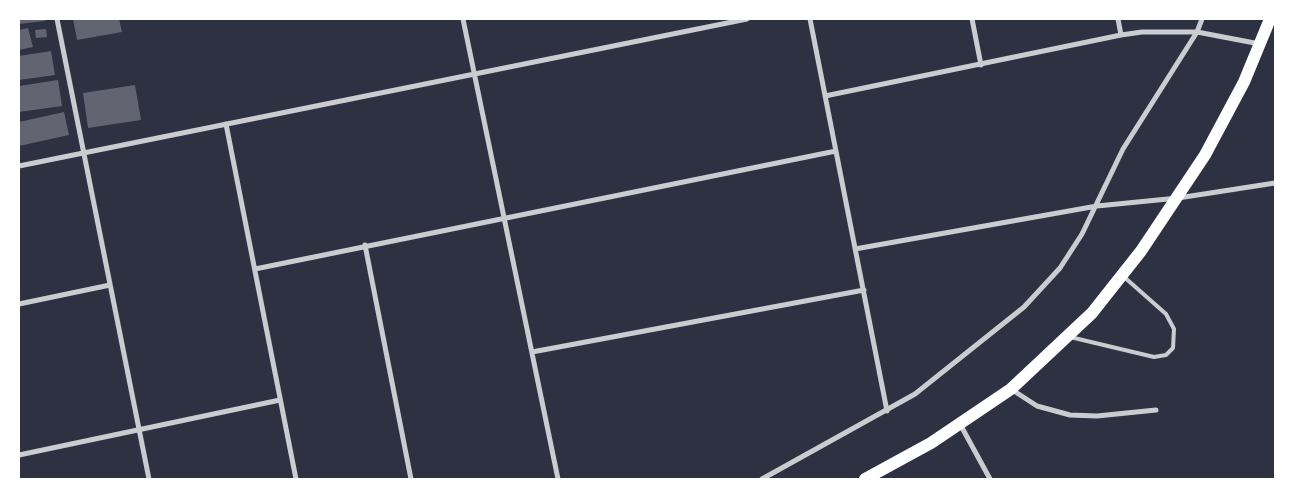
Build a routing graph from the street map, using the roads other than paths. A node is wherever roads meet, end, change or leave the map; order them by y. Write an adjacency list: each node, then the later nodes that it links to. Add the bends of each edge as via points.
1 (57, 19): 17 (street)
2 (463, 19): 13 (street)
3 (747, 19): 13 (street)
4 (810, 19): 14 (street)
5 (972, 19): 12 (street)
6 (1118, 19): 10 (street)
7 (1202, 19): 9 (street)
8 (1272, 20): 11 (main road)
9 (1197, 32): 10 (street); 11 (street); 21 (street, via 1123,149)
10 (1121, 35): 12 (street)
11 (1261, 44): 20 (main road, via 1220,130)
12 (981, 65): 14 (street)
13 (474, 73): 15 (street); 22 (street)
14 (825, 96): 16 (street)
15 (226, 124): 17 (street); 25 (street)
16 (836, 152): 22 (street); 24 (street)
17 (84, 153): 18 (street); 27 (street)
18 (19, 166)
19 (1275, 184): 20 (street)
20 (1178, 198): 21 (street); 26 (main road)
21 (1097, 206): 24 (street); 35 (street, via 1060,268 1024,307 915,394)
22 (504, 218): 23 (street); 31 (street)
23 (365, 245): 25 (street); 41 (street)
24 (855, 249): 28 (street)
25 (255, 269): 33 (street)
26 (1123, 276): 30 (main road); 30 (lane, via 1166,314 1174,329 1173,348 1166,355 1154,357)
27 (110, 285): 29 (street); 37 (street)
28 (864, 290): 31 (street); 35 (street)
29 (19, 304)
30 (1070, 337): 32 (main road)
31 (532, 352): 42 (street)
32 (1011, 389): 34 (street, via 1037,406 1070,415 1098,416); 36 (main road)
33 (280, 400): 37 (street); 40 (street)
34 (1156, 410)
35 (887, 411): 43 (street)
36 (960, 423): 44 (main road, via 931,443); 45 (street)
37 (139, 430): 38 (street); 39 (street)
38 (19, 455)
39 (149, 479)
40 (296, 479)
41 (411, 479)
42 (558, 479)
43 (762, 479)
44 (865, 479)
45 (990, 479)

